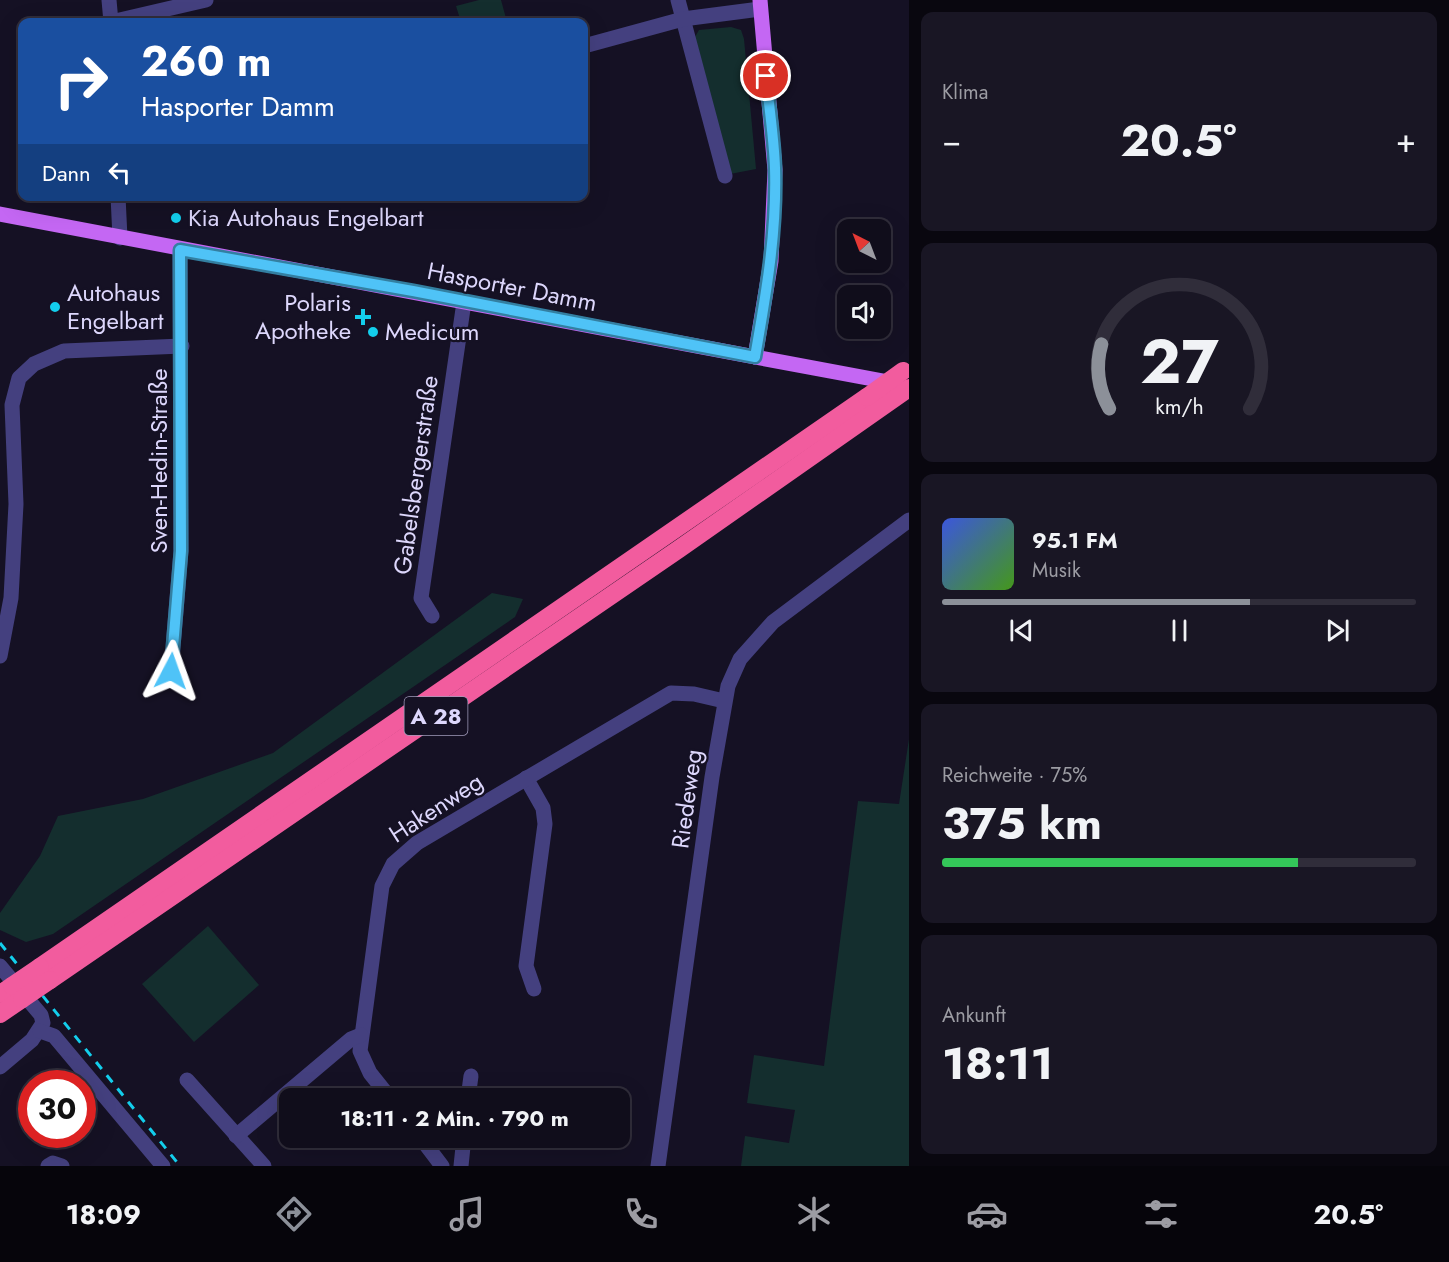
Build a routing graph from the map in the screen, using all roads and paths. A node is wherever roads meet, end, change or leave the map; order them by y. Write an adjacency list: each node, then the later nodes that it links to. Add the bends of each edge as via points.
1 (109, 0): 5 (street)
2 (206, 0): 6 (street)
3 (678, 0): 7 (street)
4 (755, 5): 7 (street); 16 (main road, via 775,170 771,261)
5 (111, 18)
6 (128, 18)
7 (683, 19): 8 (street); 9 (street)
8 (588, 45)
9 (725, 176)
10 (118, 201): 12 (street)
11 (0, 214): 12 (main road, Hasporter Damm)
12 (120, 238): 13 (main road, Hasporter Damm)
13 (180, 250): 14 (main road, Hasporter Damm); 15 (street, Sven-Hedin-Straße)
14 (464, 302): 16 (main road, Hasporter Damm); 19 (street, Gabelsbergerstraße, via 421,598)
15 (182, 346): 20 (street, via 64,351 34,364 20,378 12,405 16,504 11,598); 21 (street, Sven-Hedin-Straße, via 180,580)
16 (755, 357): 17 (main road, Hasporter Damm)
17 (907, 378): 25 (highway, A 28, bridge, via 867,397); 25 (highway, A 28, via 891,402)
18 (909, 520): 22 (street, Riedeweg, via 773,622 740,659)
19 (432, 616)
20 (0, 656)
21 (171, 671)
22 (724, 700): 23 (street, Hakenweg, via 671,693); 45 (street, Riedeweg)
23 (526, 778): 26 (street, via 543,808 545,824 526,966); 30 (street, Hakenweg, via 417,843 393,864 382,886)
24 (0, 966): 29 (street, via 41,1015)
25 (45, 974): 27 (highway, A 28, bridge)
26 (534, 989)
27 (11, 993): 28 (highway, A 28)
28 (0, 1014)
29 (40, 1031): 31 (street); 41 (street, via 54,1036)
30 (361, 1035): 34 (street, Hakenweg, via 360,1051); 36 (street, via 351,1039)
31 (0, 1067)
32 (471, 1076): 35 (street)
33 (187, 1080): 36 (street)
34 (382, 1088)
35 (469, 1088)
36 (236, 1136): 42 (street)
37 (428, 1148): 43 (street)
38 (463, 1148): 44 (street)
39 (48, 1166): 40 (street)
40 (62, 1166)
41 (164, 1166)
42 (264, 1166)
43 (442, 1166)
44 (461, 1166)
45 (658, 1166)

